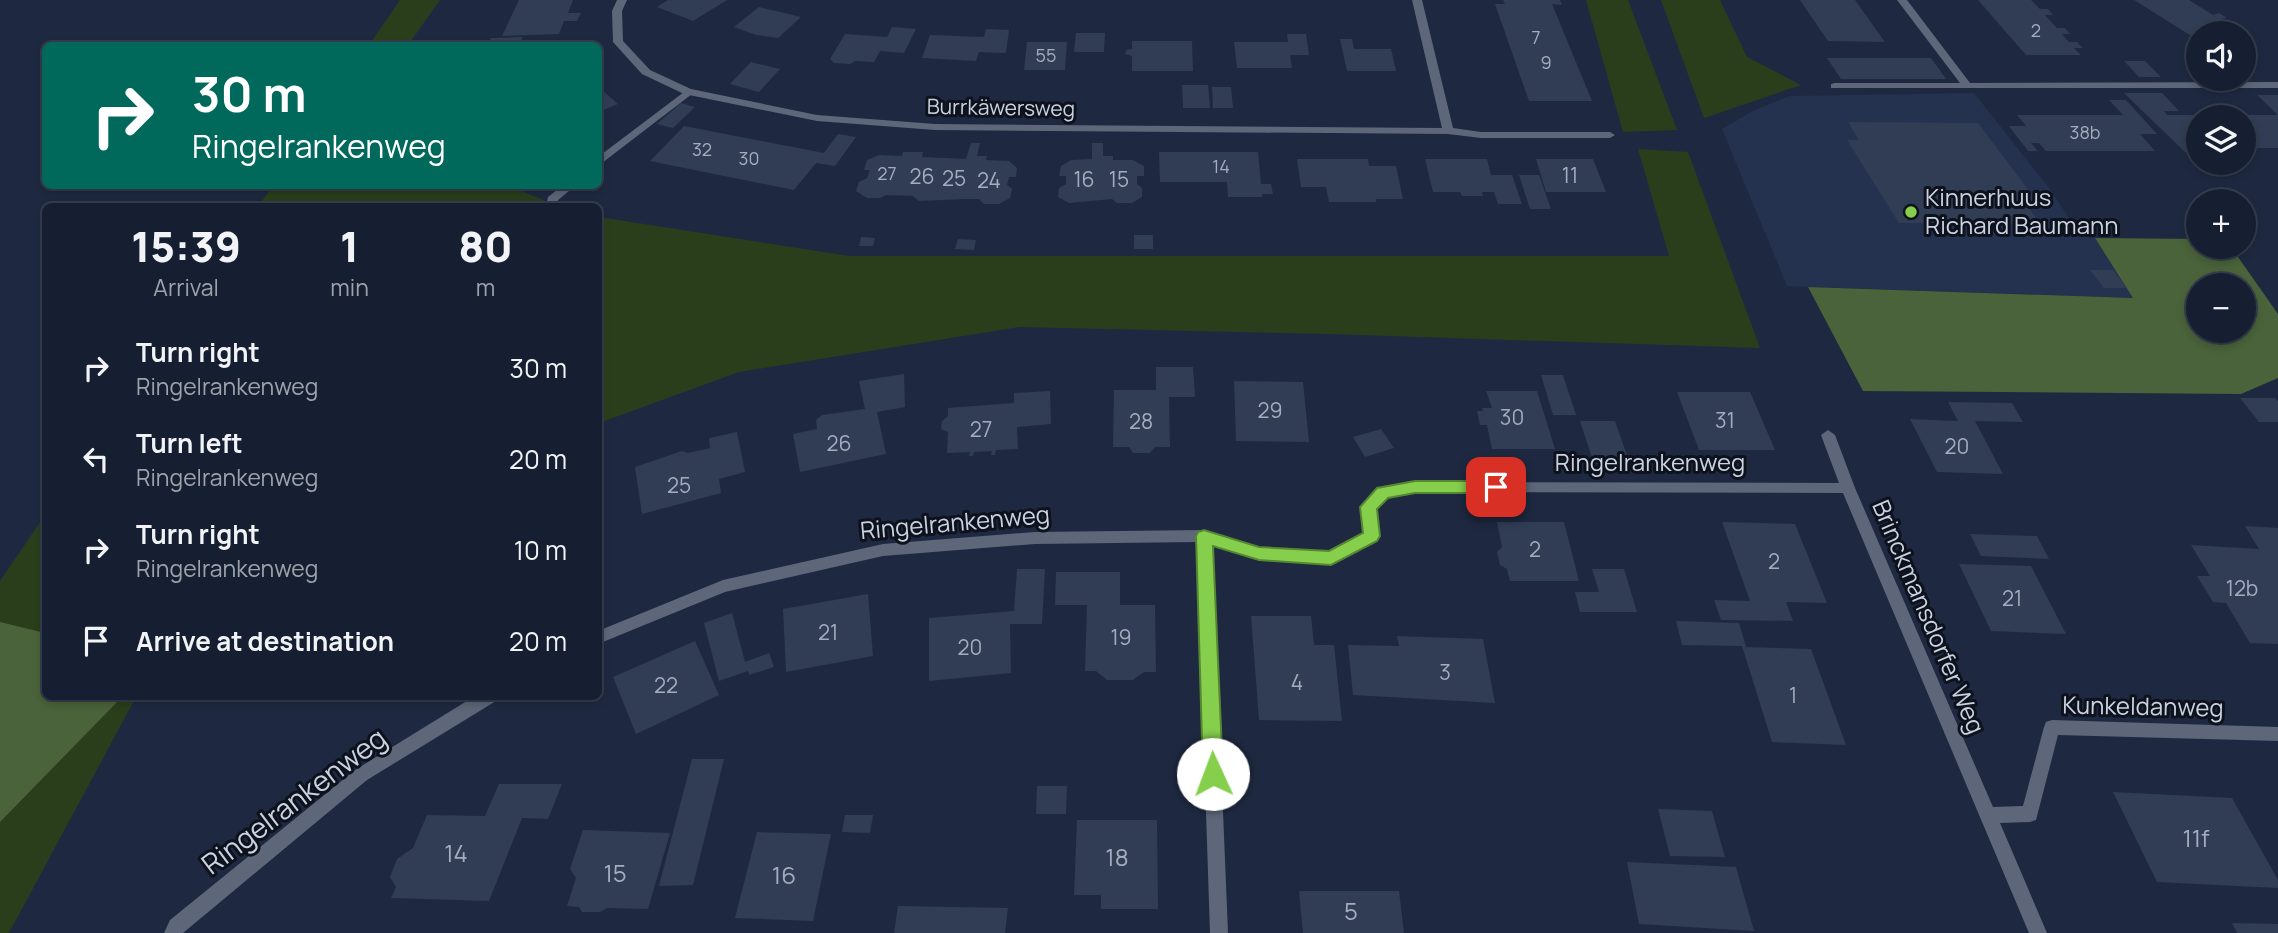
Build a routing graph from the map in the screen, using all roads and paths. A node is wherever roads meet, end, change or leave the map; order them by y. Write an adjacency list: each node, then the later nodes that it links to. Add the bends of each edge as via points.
1 (622, 0): 7 (street, Burrkäwersweg, via 617,10 618,42 646,72)
2 (1417, 0): 8 (street)
3 (1902, 0): 4 (street)
4 (1967, 85): 5 (street); 6 (street)
5 (2278, 85)
6 (1835, 86)
7 (688, 92): 8 (street, Burrkäwersweg, via 817,118 936,127); 10 (street)
8 (1448, 131): 9 (street, Burrkäwersweg)
9 (1609, 135)
10 (602, 160)
11 (565, 189): 12 (street)
12 (551, 203)
13 (1828, 435): 14 (street, Brinckmansdorfer Weg)
14 (1848, 488): 15 (street, Ringelrankenweg, via 1415,487 1383,492 1368,507 1371,536 1331,558 1259,554); 19 (street, Brinckmansdorfer Weg)
15 (1204, 536): 16 (street, Ringelrankenweg, via 1035,538 883,550 723,586); 21 (street)
16 (602, 636)
17 (484, 700): 20 (street, Ringelrankenweg, via 361,775)
18 (2278, 734): 19 (street, Kunkeldanweg, via 2052,727 2031,814)
19 (1988, 816): 22 (street, Brinckmansdorfer Weg)
20 (173, 933)
21 (1219, 933)
22 (2038, 933)

